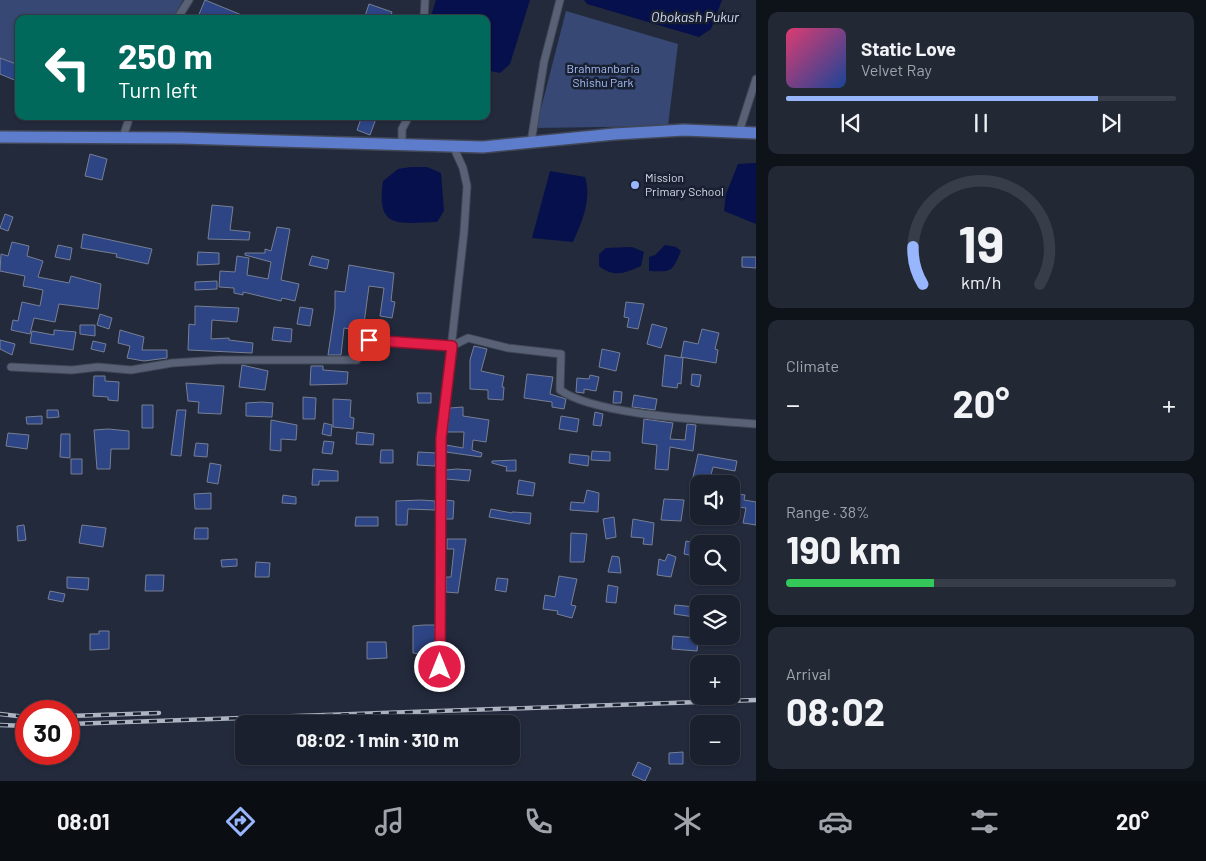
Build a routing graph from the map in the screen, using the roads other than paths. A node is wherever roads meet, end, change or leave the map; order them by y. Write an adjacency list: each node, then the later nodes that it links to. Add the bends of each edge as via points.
1 (190, 0): 4 (street)
2 (425, 0): 5 (street)
3 (560, 0): 13 (street, via 544,62)
4 (180, 15)
5 (424, 15)
6 (756, 78): 9 (street)
7 (129, 120): 12 (street)
8 (407, 120): 14 (street, via 402,129)
9 (739, 132): 10 (highway); 13 (highway, via 684,130)
10 (756, 133)
11 (0, 137): 12 (highway)
12 (123, 137): 14 (highway)
13 (531, 142): 15 (highway, via 483,147)
14 (402, 144): 15 (highway)
15 (453, 146): 16 (street, via 467,186)
16 (452, 346): 17 (street, via 372,339 366,342 357,360 219,360 131,370); 18 (street, via 468,338 508,348 559,353 562,359 560,390 594,405 645,414); 19 (street, via 441,438)
17 (11, 366)
18 (756, 424)
19 (440, 687)

